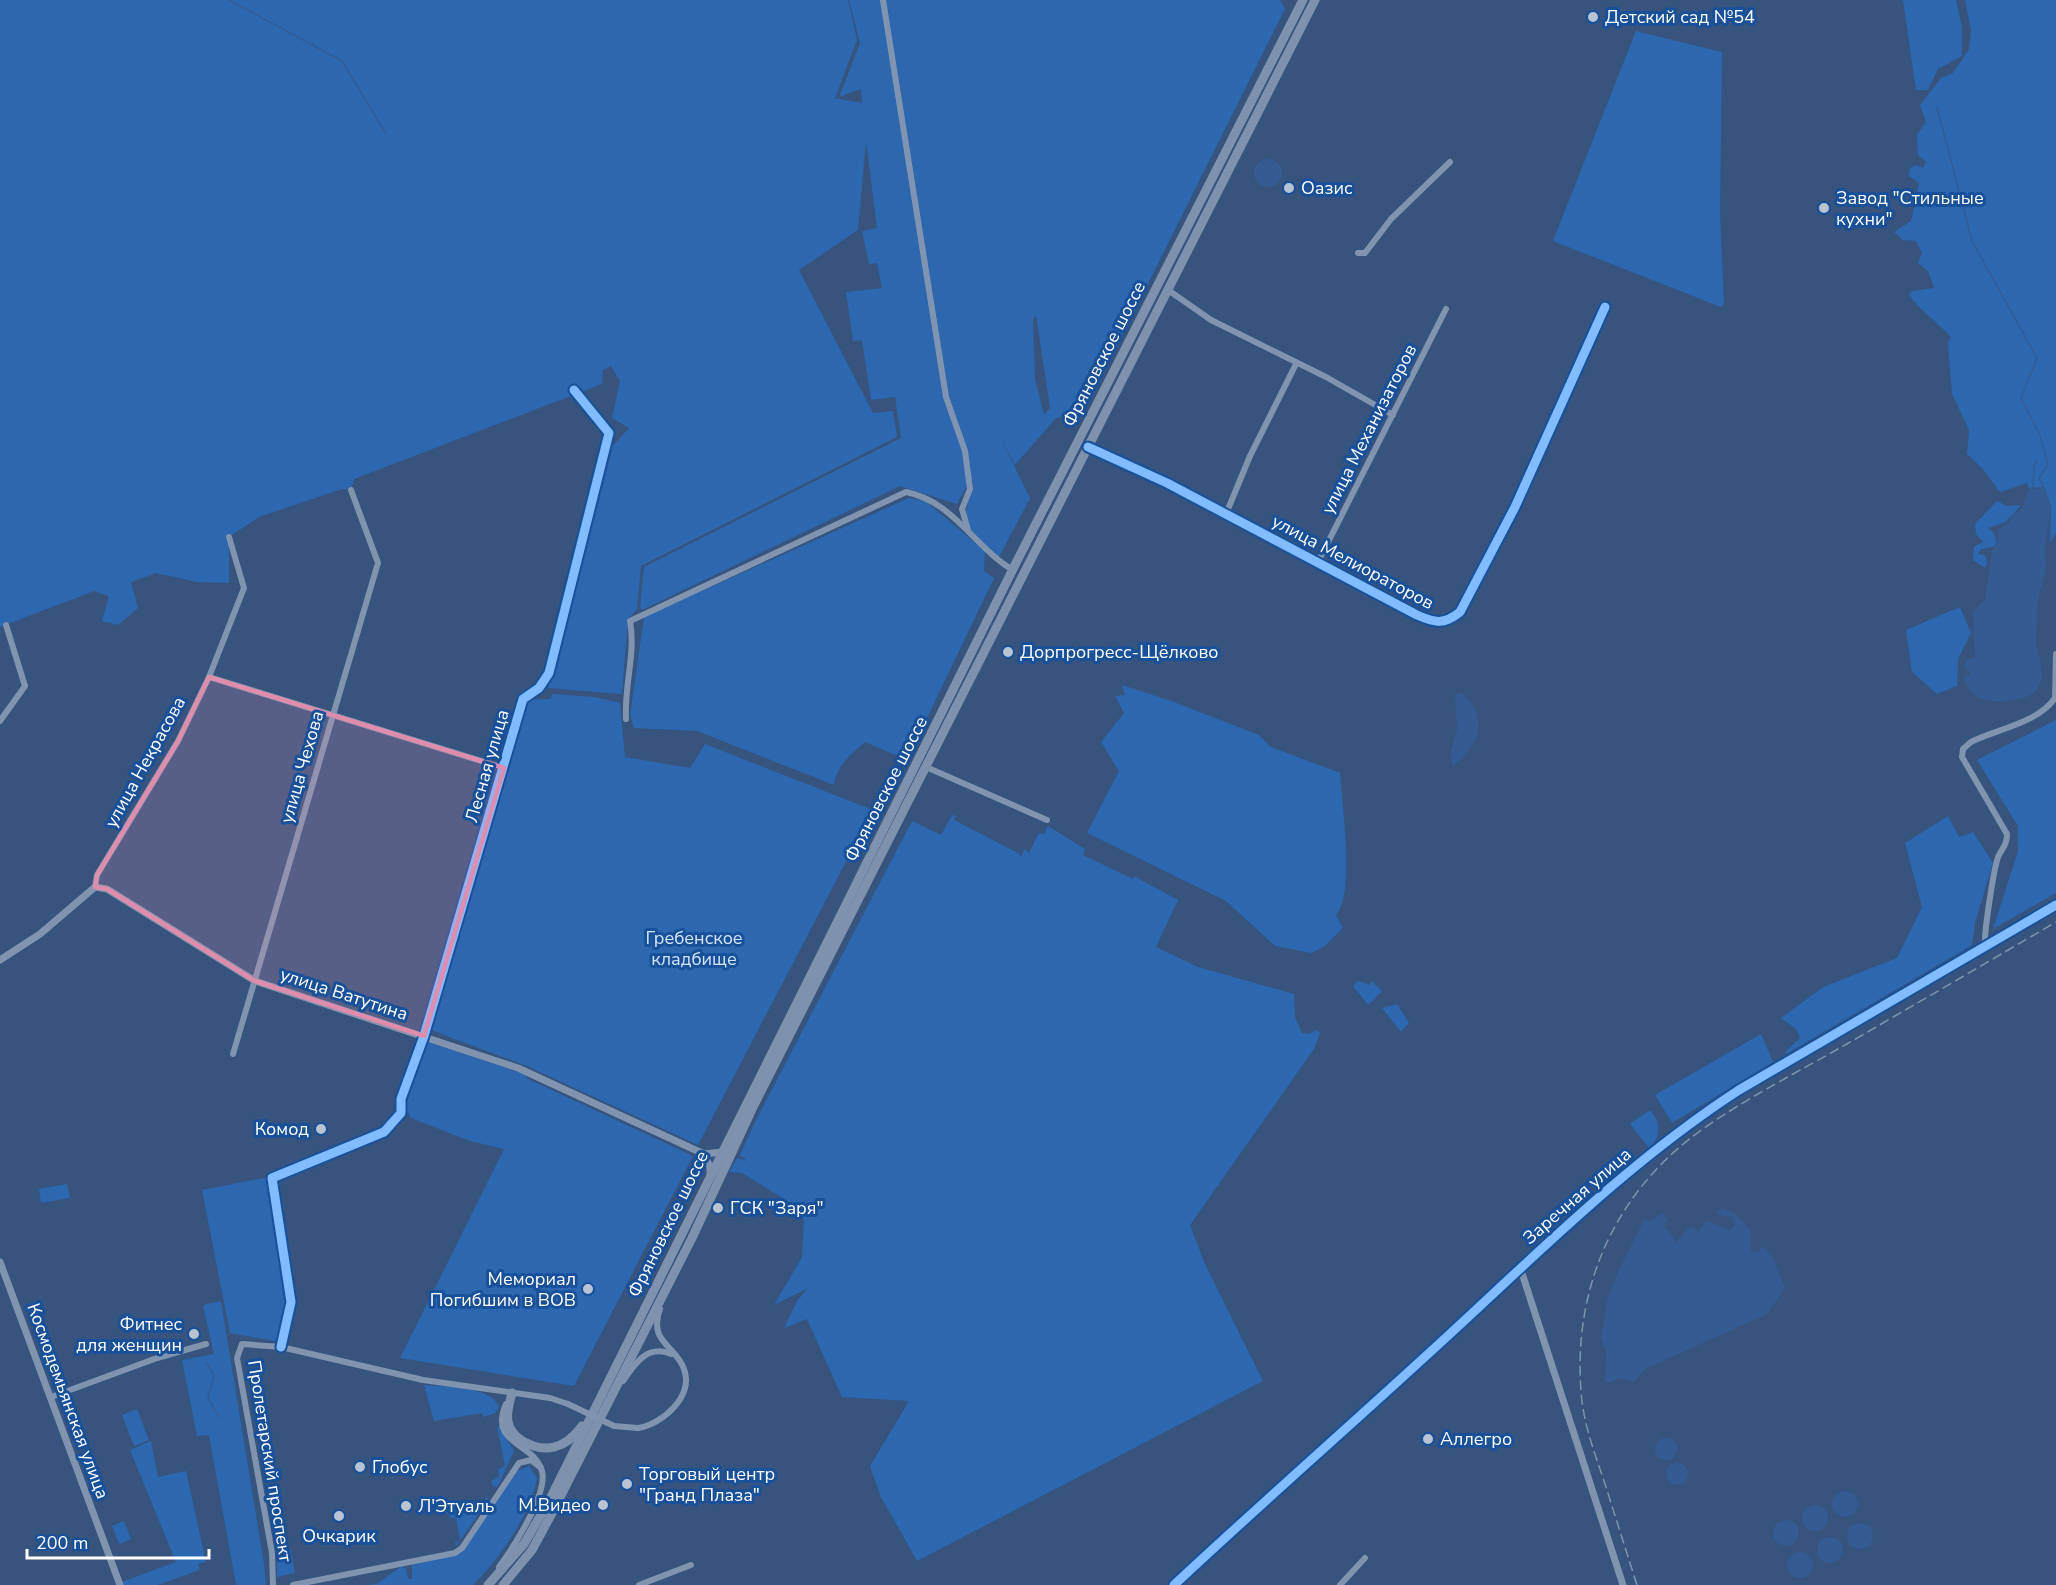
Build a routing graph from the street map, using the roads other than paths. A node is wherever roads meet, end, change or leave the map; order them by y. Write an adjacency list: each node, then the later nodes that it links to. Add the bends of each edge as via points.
1 (883, 0): 15 (street, via 946,397 965,451 970,489 962,509)
2 (1303, 0): 18 (main road, Фряновское шоссе)
3 (1315, 0): 6 (main road, Фряновское шоссе)
4 (1450, 162): 5 (street, via 1390,219 1365,254)
5 (1358, 253)
6 (1168, 290): 9 (street, via 1212,320); 12 (main road, Фряновское шоссе)
7 (1605, 307): 17 (street, улица Мелиораторов, via 1515,507 1460,612 1450,620 1432,622)
8 (1446, 309): 11 (street, улица Механизаторов)
9 (1296, 364): 11 (street); 14 (street)
10 (574, 390): 26 (street, Лесная улица, via 609,433 549,673 539,688 523,699)
11 (1394, 415): 17 (street, улица Механизаторов)
12 (1088, 447): 14 (street, улица Мелиораторов); 25 (main road, Фряновское шоссе)
13 (351, 490): 22 (street, улица Чехова, via 378,563)
14 (1226, 513): 17 (street, улица Мелиораторов)
15 (968, 530): 18 (street); 23 (street, via 926,496 906,492 630,621 633,647 625,697)
16 (229, 537): 21 (street, улица Некрасова, via 244,588)
17 (1318, 562)
18 (1013, 570): 35 (main road, Фряновское шоссе)
19 (6, 625): 24 (street, via 25,686)
20 (2056, 654): 30 (street, via 2055,698 2051,704 2032,717 1971,742 1962,757 2007,834 1984,931)
21 (209, 677): 22 (street); 28 (street, улица Некрасова, via 178,741 97,875)
22 (333, 714): 26 (street); 32 (street, улица Чехова)
23 (626, 719)
24 (0, 721)
25 (926, 767): 27 (street); 40 (main road, Фряновское шоссе, via 753,1107)
26 (504, 768): 33 (street, Лесная улица)
27 (1047, 820)
28 (95, 887): 31 (street, улица Некрасова, via 40,934); 32 (street, улица Ватутина, via 107,889)
29 (2056, 905): 30 (street, Заречная улица)
30 (1985, 944): 39 (street, Заречная улица, via 1692,1120)
31 (0, 960)
32 (255, 981): 33 (street, улица Ватутина); 34 (street, улица Чехова)
33 (424, 1036): 36 (street, улица Ватутина, via 518,1068); 42 (street, Лесная улица, via 401,1099 401,1113 384,1132 272,1178 291,1302)
34 (233, 1054)
35 (722, 1152): 36 (street); 37 (main road, Фряновское шоссе)
36 (704, 1154): 37 (street)
37 (710, 1179): 46 (main road, Фряновское шоссе)
38 (0, 1262): 45 (street, Космодемьянская улица)
39 (1520, 1267): 60 (street, Заречная улица); 62 (street)
40 (669, 1283): 43 (street, via 658,1314 657,1331); 46 (main road, Фряновское шоссе)
41 (206, 1344): 45 (street)
42 (281, 1347): 44 (street, via 410,1378); 53 (street, Пролетарский проспект, via 242,1344 237,1358 272,1553)
43 (677, 1358): 44 (street, bridge, via 686,1378 676,1404 655,1423 638,1428 614,1426 550,1398); 46 (street, via 655,1351 640,1358)
44 (512, 1393): 46 (main road, via 510,1428 521,1439 540,1448 565,1443); 47 (street, via 502,1419)
45 (51, 1397): 54 (street, Космодемьянская улица)
46 (600, 1409): 57 (main road, Фряновское шоссе, via 524,1544); 58 (main road, Фряновское шоссе, via 532,1550)
47 (515, 1445): 48 (street, via 532,1455); 49 (street, via 518,1459)
48 (541, 1468): 49 (street, via 537,1462 526,1459); 57 (street, via 541,1488 527,1520)
49 (511, 1472): 52 (street, via 462,1548 455,1552)
50 (1365, 1558): 61 (street)
51 (691, 1565): 59 (street)
52 (310, 1582): 55 (street); 56 (street)
53 (274, 1584)
54 (120, 1585)
55 (293, 1585)
56 (302, 1585)
57 (486, 1585)
58 (503, 1585)
59 (639, 1585)
60 (1174, 1585)
61 (1340, 1585)
62 (1623, 1585)

